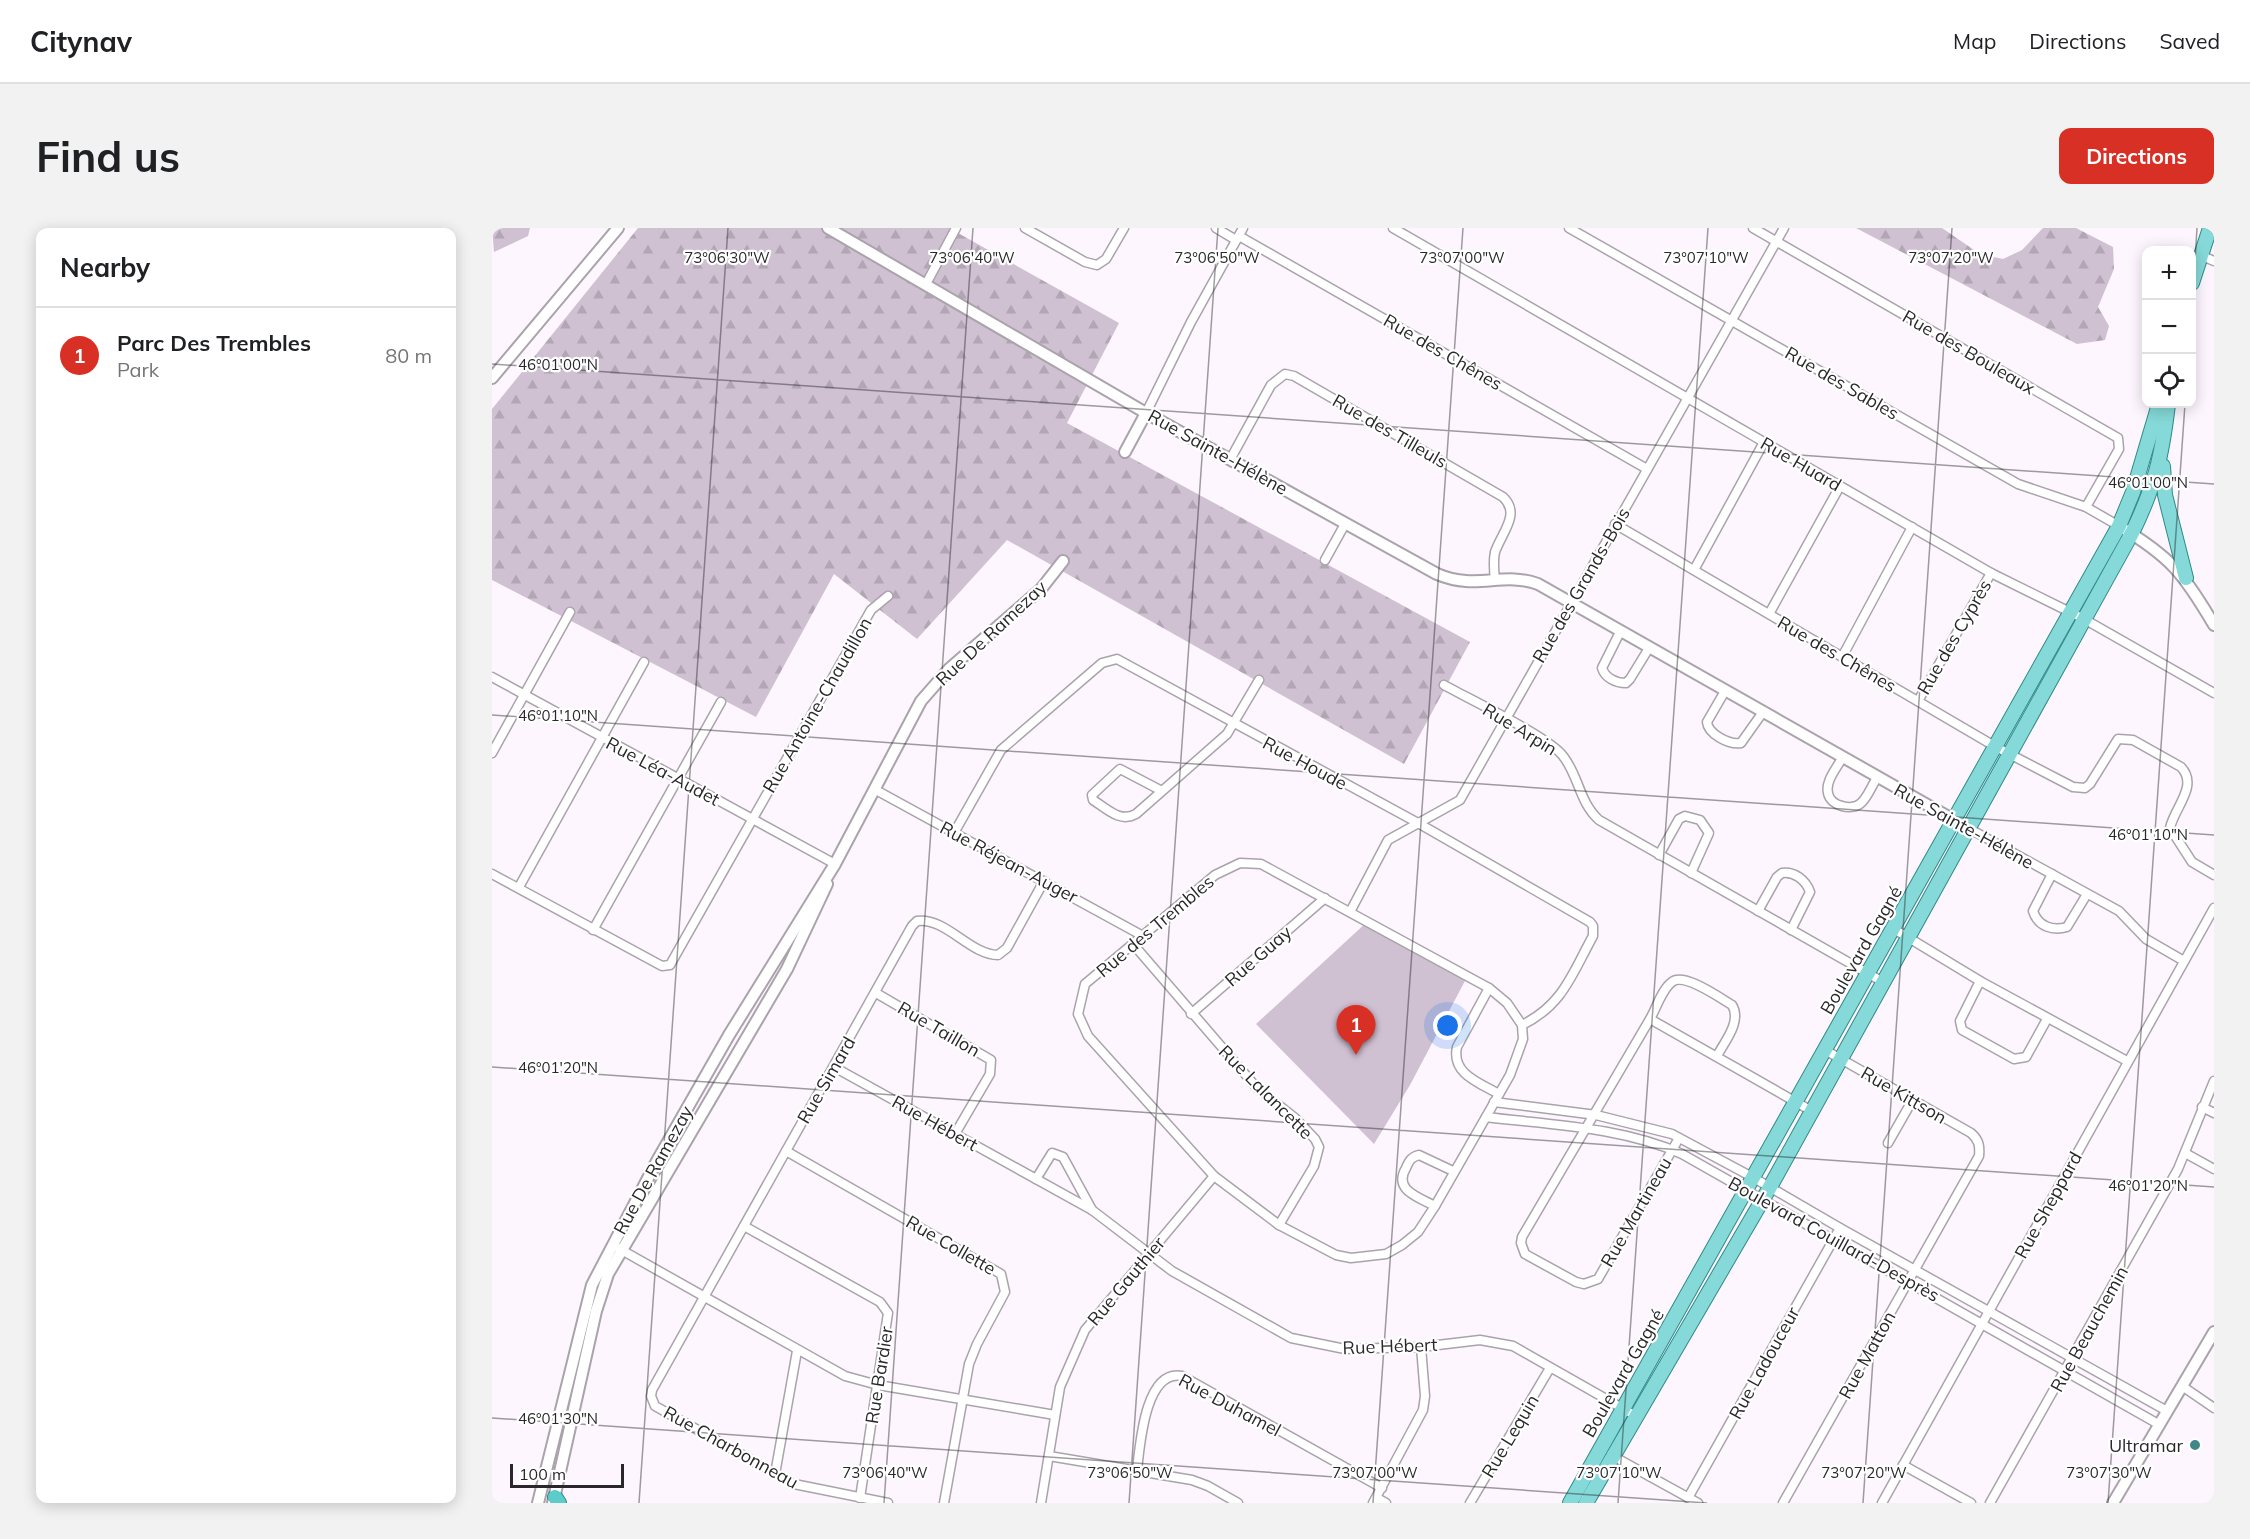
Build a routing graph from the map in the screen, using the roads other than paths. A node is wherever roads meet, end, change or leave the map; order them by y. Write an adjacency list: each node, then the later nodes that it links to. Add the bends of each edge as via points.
1 (618, 228): 19 (street)
2 (828, 228): 17 (street, Rue Sainte-Hélène)
3 (956, 228): 17 (street)
4 (1025, 228): 5 (street, via 1097,265 1106,259)
5 (1124, 228)
6 (1216, 228): 12 (street, Rue des Chênes)
7 (1393, 228): 20 (street, Rue Huard)
8 (1569, 228): 18 (street, Rue des Sables)
9 (1753, 228): 13 (street, Rue des Bouleaux)
10 (1784, 228): 13 (street, Rue des Grands-Bois)
11 (2210, 228): 14 (main road)
12 (1240, 235): 23 (street); 28 (street, Rue des Chênes)
13 (1776, 241): 18 (street, Rue des Grands-Bois); 30 (street, Rue des Bouleaux, via 2118,438 2119,449)
14 (2200, 255): 15 (street); 16 (main road)
15 (2214, 261)
16 (2196, 269)
17 (926, 284): 23 (street, Rue Sainte-Hélène)
18 (1731, 320): 20 (street, Rue des Grands-Bois); 30 (street, Rue des Sables, via 2018,484)
19 (492, 378)
20 (1687, 398): 24 (street, Rue Huard); 28 (street, Rue des Grands-Bois)
21 (2158, 408): 33 (main road, Boulevard Gagné)
22 (2168, 408): 25 (main road, Boulevard Gagné)
23 (1146, 412): 26 (street); 27 (street, Rue Sainte-Hélène)
24 (1764, 442): 29 (street, Rue Huard); 38 (street)
25 (2163, 451): 35 (main road, Boulevard Gagné, via 2149,499); 40 (main road, via 2165,495)
26 (1125, 452)
27 (1231, 458): 31 (street, Rue Sainte-Hélène); 41 (street, Rue des Tilleuls, via 1271,385 1285,374 1294,376 1510,504 1512,513 1495,554)
28 (1647, 469): 32 (street, Rue des Grands-Bois)
29 (1840, 486): 34 (street, Rue Huard); 45 (street)
30 (2086, 507): 33 (street, Rue des Sables)
31 (1345, 524): 36 (street); 41 (street, Rue Sainte-Hélène, via 1451,580)
32 (1616, 524): 38 (street, Rue des Chênes); 43 (street, Rue des Grands-Bois)
33 (2120, 526): 35 (street); 46 (main road, Boulevard Gagné)
34 (1912, 527): 39 (street, Rue Huard); 50 (street)
35 (2132, 533): 40 (street); 46 (main road, Boulevard Gagné)
36 (1325, 560)
37 (1063, 561): 70 (street, Rue De Ramezay, via 1041,589 933,685)
38 (1694, 570): 45 (street, Rue des Chênes)
39 (1991, 573): 46 (street, Rue Huard); 58 (street, Rue des Cyprès)
40 (2186, 578): 47 (street)
41 (1494, 580): 43 (street, Rue Sainte-Hélène, via 1531,582)
42 (888, 596): 72 (street, Rue Antoine-Chaudillon, via 870,610)
43 (1570, 603): 48 (street, Rue Sainte-Hélène); 61 (street, Rue des Grands-Bois)
44 (570, 612): 57 (street)
45 (1769, 614): 50 (street, Rue des Chênes)
46 (2078, 616): 56 (street, Rue Huard); 64 (main road, Boulevard Gagné); 66 (main road, Boulevard Gagné)
47 (2214, 624)
48 (1620, 632): 49 (street, Rue Sainte-Hélène); 49 (street, via 1602,668 1606,676 1626,683)
49 (1649, 648): 55 (street, Rue Sainte-Hélène)
50 (1842, 657): 58 (street, Rue des Chênes)
51 (644, 662): 63 (street)
52 (492, 677): 57 (street, Rue Léa-Audet)
53 (1259, 680): 62 (street)
54 (1444, 685): 61 (street, Rue Arpin)
55 (1725, 691): 60 (street, Rue Sainte-Hélène); 60 (street, via 1707,722 1709,730 1717,736 1741,743)
56 (2214, 693)
57 (524, 695): 63 (street, Rue Léa-Audet); 65 (street)
58 (1918, 701): 64 (street, Rue des Chênes)
59 (721, 702): 69 (street)
60 (1763, 712): 67 (street, Rue Sainte-Hélène)
61 (1505, 719): 74 (street, Rue des Grands-Bois, via 1461,800); 77 (street, Rue Arpin, via 1562,754 1586,806 1599,820)
62 (1234, 724): 71 (street); 74 (street, Rue Houde); 76 (street, Rue Houde, via 1128,663 1109,660 1001,750)
63 (600, 737): 69 (street, Rue Léa-Audet); 84 (street)
64 (1996, 747): 66 (street, Rue des Chênes); 73 (main road, Boulevard Gagné)
65 (492, 753)
66 (2009, 753): 75 (main road, Boulevard Gagné); 82 (street, Rue des Chênes, via 2080,788 2090,784 2118,739 2133,740 2181,767 2189,786 2170,828 2192,862)
67 (1842, 758): 68 (street, Rue Sainte-Hélène); 68 (street, Rue Sainte-Hélène, via 1828,787 1828,794 1841,805 1850,808 1863,802)
68 (1876, 777): 73 (street, Rue Sainte-Hélène)
69 (677, 778): 72 (street, Rue Léa-Audet); 91 (street)
70 (874, 789): 76 (street, Rue Réjean-Auger); 78 (street, Rue De Ramezay)
71 (1162, 791): 71 (street, via 1136,814 1124,818 1093,800 1092,795 1120,769)
72 (752, 819): 78 (street, Rue Léa-Audet); 91 (street, Rue Antoine-Chaudillon, via 670,965 662,966)
73 (1955, 821): 75 (street, Rue Sainte-Hélène); 90 (main road, Boulevard Gagné)
74 (1418, 823): 89 (street, Rue des Grands-Bois, via 1388,840); 106 (street, Rue Houde, via 1593,926 1593,936 1558,999 1539,1017)
75 (1968, 828): 81 (street, Rue Sainte-Hélène); 94 (main road, Boulevard Gagné)
76 (954, 833): 83 (street, Rue Réjean-Auger)
77 (1659, 855): 79 (street, Rue Arpin); 79 (street, via 1679,819 1685,816 1700,820 1709,833 1708,840)
78 (835, 864): 105 (street, Rue De Ramezay); 107 (street, Rue De Ramezay, via 822,899)
79 (1691, 873): 88 (street, Rue Arpin)
80 (492, 874): 84 (street)
81 (2052, 874): 85 (street, Rue Sainte-Hélène); 85 (street, Rue Sainte-Hélène, via 2033,911 2042,925 2054,929 2067,927)
82 (2214, 875)
83 (1044, 881): 93 (street, Rue Réjean-Auger); 101 (street, Rue Simard, via 1006,948 998,955 929,922 917,921)
84 (519, 887): 91 (street)
85 (2087, 894): 96 (street, Rue Sainte-Hélène, via 2124,914 2146,939)
86 (1325, 898): 89 (street, Rue des Trembles); 93 (street, Rue des Trembles, via 1261,864 1240,863 1215,874); 102 (street, Rue Guay)
87 (2214, 908): 96 (street, Rue Sheppard)
88 (1758, 911): 92 (street, Rue Arpin); 92 (street, via 1782,873 1805,881 1810,892)
89 (1350, 912): 100 (street, Rue des Trembles)
90 (1894, 929): 94 (street); 97 (main road, Boulevard Gagné)
91 (593, 930)
92 (1791, 930): 97 (street, Rue Arpin)
93 (1143, 936): 95 (street, Rue des Trembles)
94 (1907, 937): 98 (street); 99 (main road, Boulevard Gagné)
95 (1133, 944): 102 (street, Rue Lalancette); 134 (street, Rue des Trembles, via 1085,984 1078,1014 1088,1036)
96 (2184, 961): 111 (street, Rue Sheppard)
97 (1869, 974): 99 (street, Rue Arpin); 108 (main road, Boulevard Gagné)
98 (1980, 981): 104 (street); 104 (street, via 1960,1026 1993,1048 2021,1060)
99 (1883, 982): 110 (main road, Boulevard Gagné)
100 (1489, 988): 106 (street, Rue des Trembles, via 1507,1003); 114 (street, via 1457,1047 1456,1058 1462,1073)
101 (876, 993): 112 (street, Rue Simard); 124 (street, Rue Taillon, via 991,1060 990,1074)
102 (1191, 1014): 140 (street, Rue Lalancette, via 1257,1088 1316,1139 1319,1147 1314,1166)
103 (1650, 1019): 109 (street); 109 (street, Rue Martineau, via 1670,982 1687,979 1736,1011 1736,1019); 120 (street, Rue Martineau)
104 (2047, 1019): 111 (street)
105 (737, 1023): 107 (street); 123 (street, Rue De Ramezay)
106 (1522, 1025): 114 (street, Rue des Trembles, via 1518,1057)
107 (752, 1030): 125 (street, Rue De Ramezay)
108 (1825, 1050): 110 (street, Rue Kittson); 115 (main road, Boulevard Gagné)
109 (1717, 1056): 115 (street)
110 (1839, 1059): 116 (street, Rue Kittson); 118 (main road, Boulevard Gagné)
111 (2127, 1061): 149 (street, Rue Sheppard)
112 (834, 1067): 124 (street, Rue Hébert); 130 (street, Rue Simard)
113 (2214, 1081): 117 (street, Rue Beauchemin)
114 (1497, 1098): 120 (street, Boulevard Couillard-Desprès); 121 (street, Rue des Trembles)
115 (1797, 1101): 118 (street); 136 (main road, Boulevard Gagné)
116 (1912, 1101): 127 (street); 128 (street, Rue Kittson, via 1971,1133)
117 (2202, 1107): 119 (street); 131 (street, Rue Beauchemin)
118 (1810, 1110): 137 (main road, Boulevard Gagné)
119 (2214, 1113)
120 (1596, 1115): 122 (street, Rue Martineau); 126 (street, Boulevard Couillard-Desprès)
121 (1486, 1117): 122 (street, Boulevard Couillard-Desprès); 133 (street, Rue des Trembles)
122 (1585, 1128): 129 (street, Boulevard Couillard-Desprès); 129 (street, Rue Martineau, via 1521,1243 1525,1254 1584,1284 1598,1279)
123 (676, 1129): 125 (street); 144 (street, Rue De Ramezay)
124 (955, 1134): 135 (street, Rue Hébert)
125 (691, 1136): 144 (street, Rue De Ramezay)
126 (1678, 1138): 129 (street, Rue Martineau); 136 (street, Boulevard Couillard-Desprès)
127 (1888, 1143)
128 (1979, 1143): 146 (street, Rue Matton, via 1978,1156)
129 (1672, 1150): 136 (street, Boulevard Couillard-Desprès)
130 (786, 1151): 141 (street, Rue Simard); 160 (street, Rue Collette, via 1001,1274 1005,1292 977,1344)
131 (2185, 1153): 132 (street); 154 (street, Rue Beauchemin)
132 (2214, 1169)
133 (1453, 1171): 138 (street, Rue des Trembles); 138 (street, via 1419,1155 1410,1160 1401,1175 1406,1190)
134 (1214, 1176): 140 (street, Rue des Trembles); 145 (street, Rue Gauthier)
135 (1036, 1179): 139 (street, Rue Hébert); 139 (street, Rue Hébert, via 1052,1153 1063,1156)
136 (1751, 1184): 137 (street, Boulevard Couillard-Desprès); 137 (street, Boulevard Couillard-Desprès); 162 (main road, Boulevard Gagné)
137 (1767, 1192): 142 (street, Boulevard Couillard-Desprès); 143 (street, Boulevard Couillard-Desprès); 165 (main road, Boulevard Gagné)
138 (1435, 1206): 140 (street, Rue des Trembles, via 1418,1232 1402,1245 1386,1254 1368,1257 1336,1255)
139 (1092, 1210): 145 (street, Rue Hébert)
140 (1279, 1225)
141 (744, 1226): 148 (street, Rue Simard); 157 (street, Rue Bardier, via 885,1306 889,1321)
142 (1840, 1228): 143 (street, Rue Ladouceur); 146 (street, Boulevard Couillard-Desprès)
143 (1833, 1240): 147 (street, Boulevard Couillard-Desprès); 174 (street, Rue Ladouceur)
144 (617, 1247): 148 (street); 176 (street, Rue De Ramezay, via 599,1301); 177 (street, Rue De Ramezay, via 592,1285)
145 (1149, 1254): 152 (street, Rue Hébert, via 1291,1338 1345,1349); 164 (street, Rue Gauthier, via 1084,1330 1060,1388)
146 (1915, 1270): 147 (street, Rue Matton); 149 (street, Boulevard Couillard-Desprès)
147 (1909, 1281): 150 (street, Boulevard Couillard-Desprès); 187 (street, Rue Matton)
148 (703, 1298): 153 (street); 159 (street, Rue Simard)
149 (1990, 1310): 150 (street, Rue Sheppard); 154 (street, Boulevard Couillard-Desprès)
150 (1982, 1323): 156 (street, Boulevard Couillard-Desprès); 169 (street, Rue Sheppard)
151 (2214, 1332): 158 (street)
152 (1421, 1347): 155 (street, Rue Hébert, via 1496,1341 1513,1346); 172 (street, via 1423,1410)
153 (797, 1351): 157 (street, via 845,1376); 171 (street)
154 (2073, 1358): 156 (street, Rue Beauchemin); 163 (street, Boulevard Couillard-Desprès)
155 (1550, 1368): 162 (street, Rue Hébert); 183 (street, Rue Lequin)
156 (2066, 1370): 166 (street, Boulevard Couillard-Desprès); 190 (street, Rue Beauchemin)
157 (878, 1385): 160 (street); 173 (street, Rue Bardier)
158 (2182, 1386): 161 (street); 163 (street)
159 (651, 1396): 171 (street, Rue Charbonneau, via 656,1406)
160 (962, 1399): 164 (street); 179 (street, Rue Collette)
161 (2214, 1408)
162 (1623, 1409): 165 (street, Rue Hébert); 167 (main road, Boulevard Gagné)
163 (2167, 1411): 166 (street)
164 (1055, 1415): 168 (street, Rue Gauthier)
165 (1636, 1416): 167 (main road, Boulevard Gagné)
166 (2160, 1425): 191 (street)
167 (1606, 1453): 174 (street); 184 (main road, Boulevard Gagné); 185 (main road, Boulevard Gagné)
168 (1049, 1455): 170 (street); 180 (street, Rue Gauthier)
169 (1903, 1465): 188 (street, Rue Sheppard); 189 (street)
170 (1137, 1470): 172 (street, Rue Duhamel, via 1145,1415 1162,1379 1173,1374); 181 (street, via 1208,1486)
171 (776, 1474): 173 (street, Rue Charbonneau, via 811,1490)
172 (1382, 1488): 175 (street)
173 (860, 1498): 178 (street, Rue Charbonneau)
174 (1688, 1498): 186 (street)
175 (1375, 1500): 182 (street)
176 (556, 1501)
177 (538, 1503)
178 (888, 1503)
179 (944, 1503)
180 (1041, 1503)
181 (1238, 1503)
182 (1386, 1503)
183 (1470, 1503)
184 (1570, 1503)
185 (1586, 1503)
186 (1698, 1503)
187 (1784, 1503)
188 (1882, 1503)
189 (1971, 1503)
190 (1990, 1503)
191 (2113, 1503)

